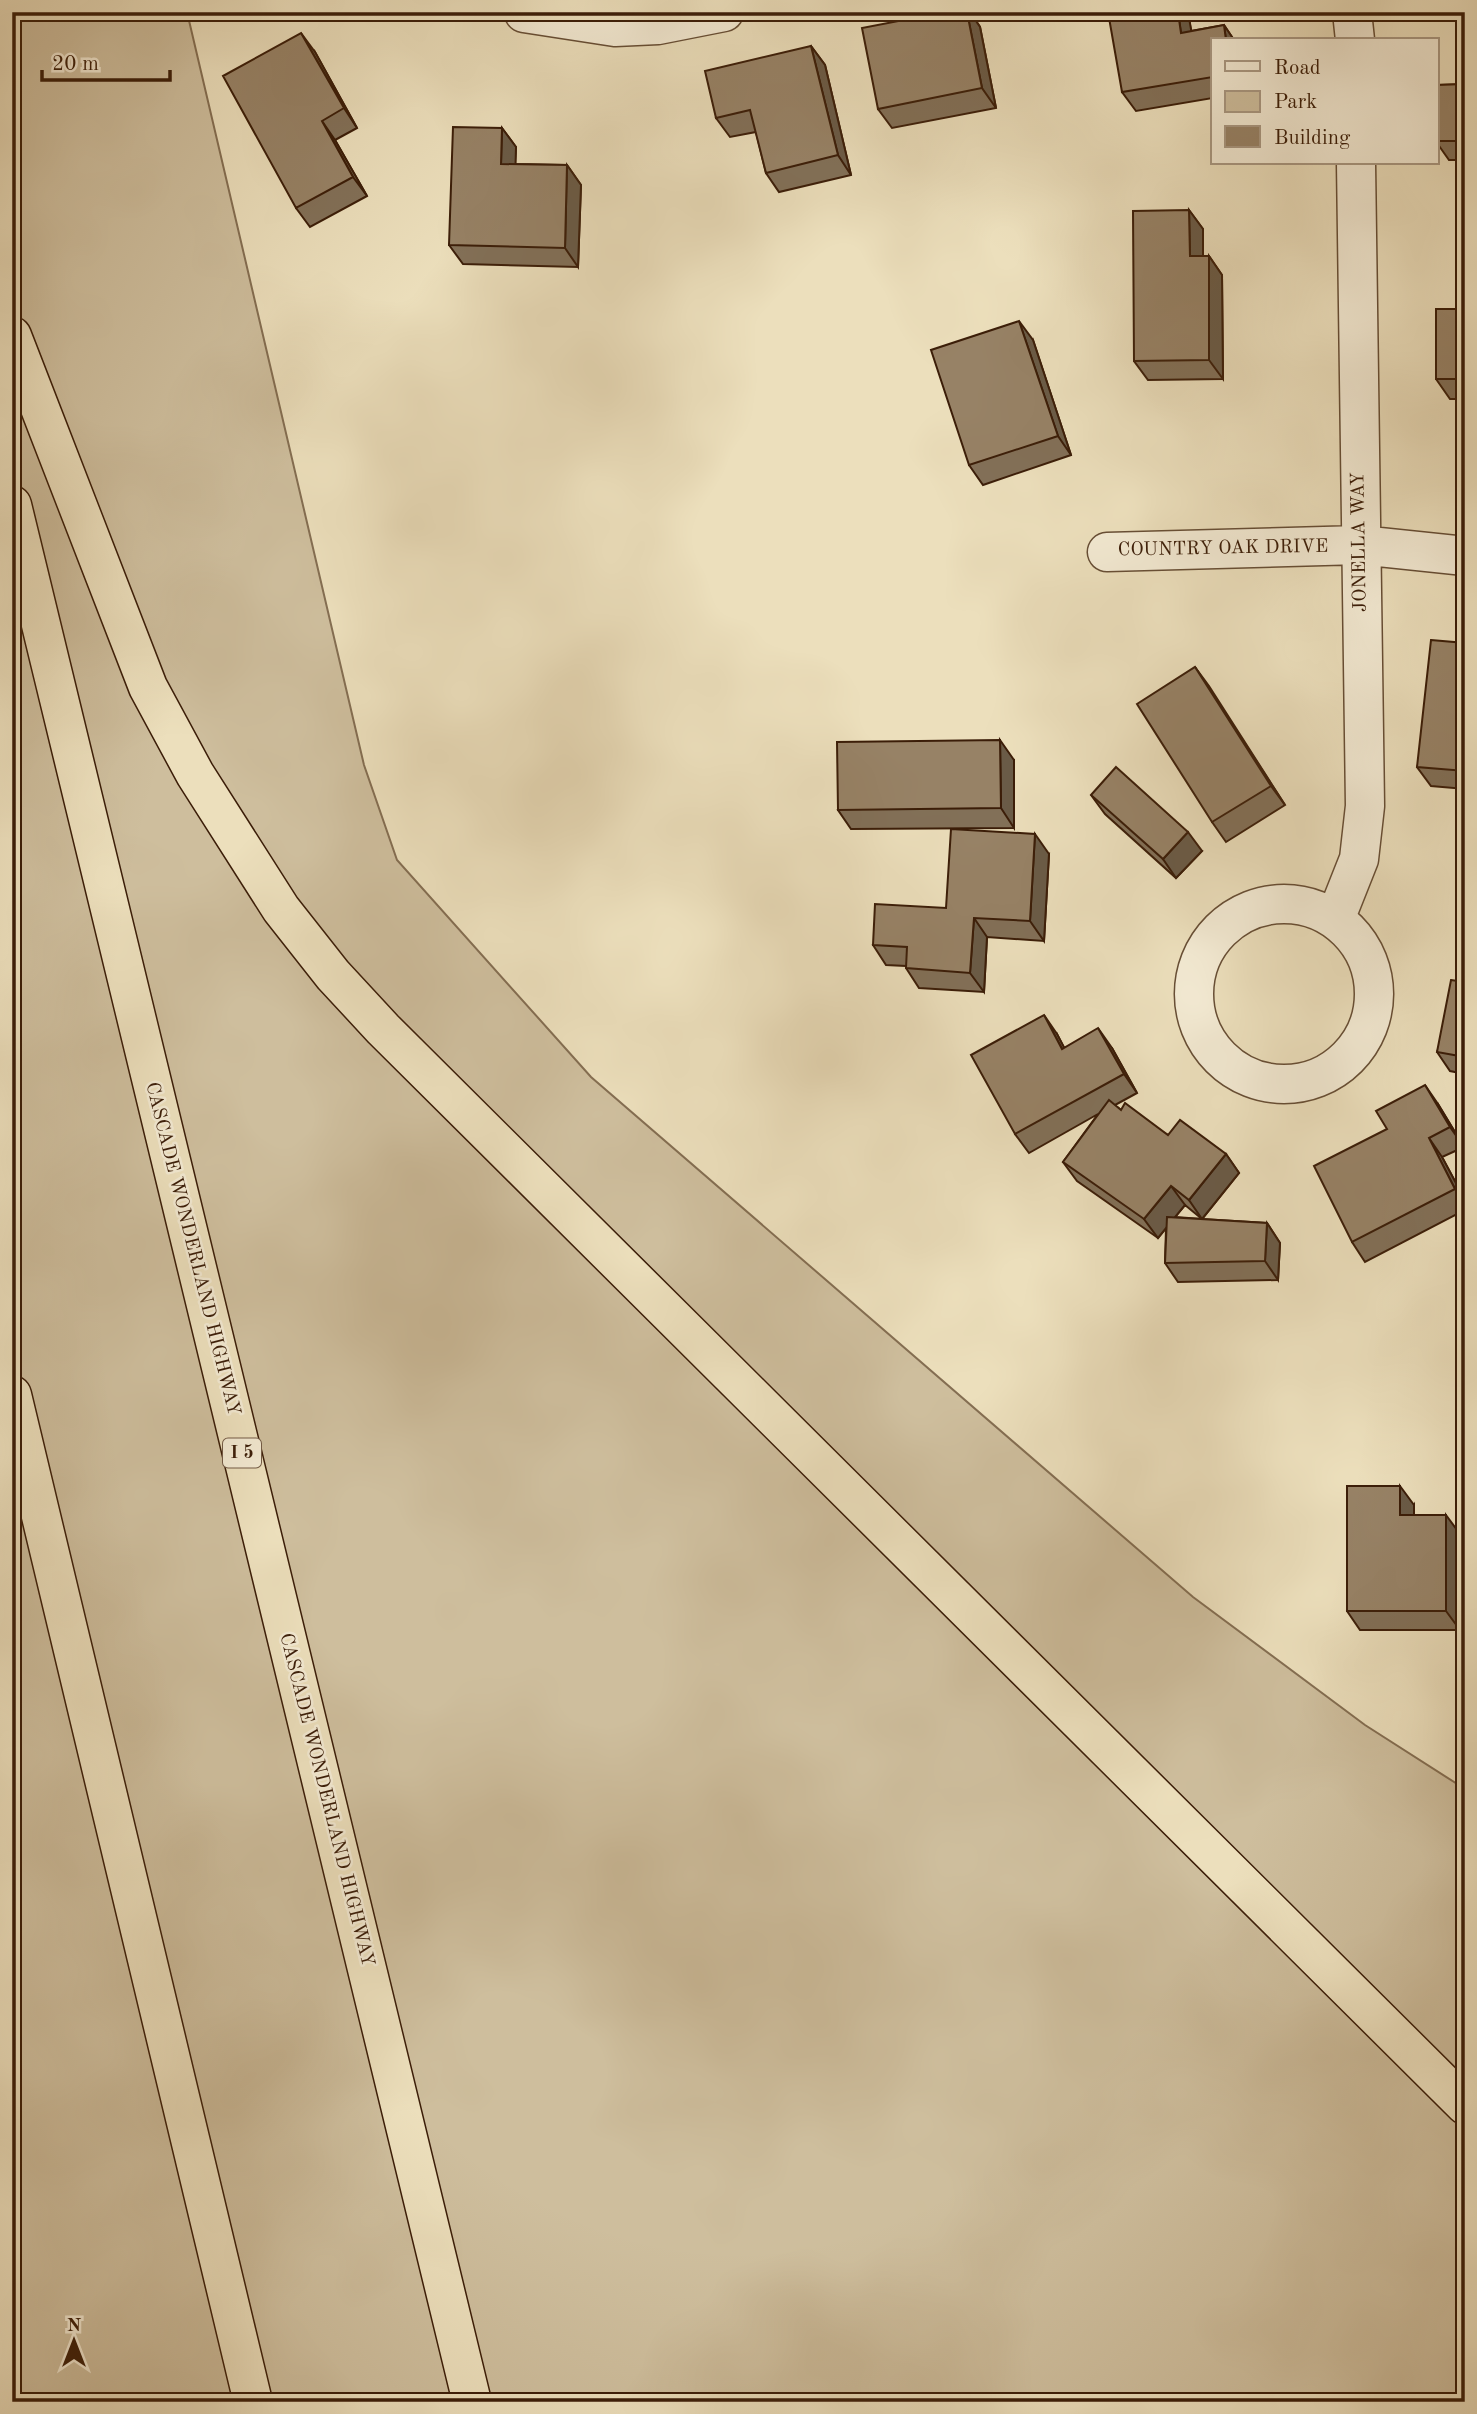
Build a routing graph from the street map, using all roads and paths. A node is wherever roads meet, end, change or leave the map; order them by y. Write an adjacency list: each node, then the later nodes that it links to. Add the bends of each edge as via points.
1 (724, 12): 3 (street, via 615,27)
2 (1352, 12): 4 (street)
3 (524, 13)
4 (1354, 38)
5 (1356, 164): 8 (street, JONELLA WAY)
6 (12, 337): 13 (highway, via 148,687 239,847 333,975)
7 (12, 505): 15 (highway, CASCADE WONDERLAND HIGHWAY / I 5)
8 (1360, 545): 9 (street, COUNTRY OAK DRIVE); 10 (street, COUNTRY OAK DRIVE); 11 (street, JONELLA WAY, via 1364,832 1359,859)
9 (1107, 552)
10 (1465, 556)
11 (1336, 917): 11 (street, via 1307,907 1266,906 1222,928 1203,952 1194,981 1194,1011 1205,1039 1223,1063 1249,1078 1278,1085 1307,1082 1334,1070 1356,1050 1370,1024 1374,994 1370,965 1356,939)
12 (12, 1395): 14 (highway)
13 (1465, 2105)
14 (253, 2402)
15 (471, 2402)

